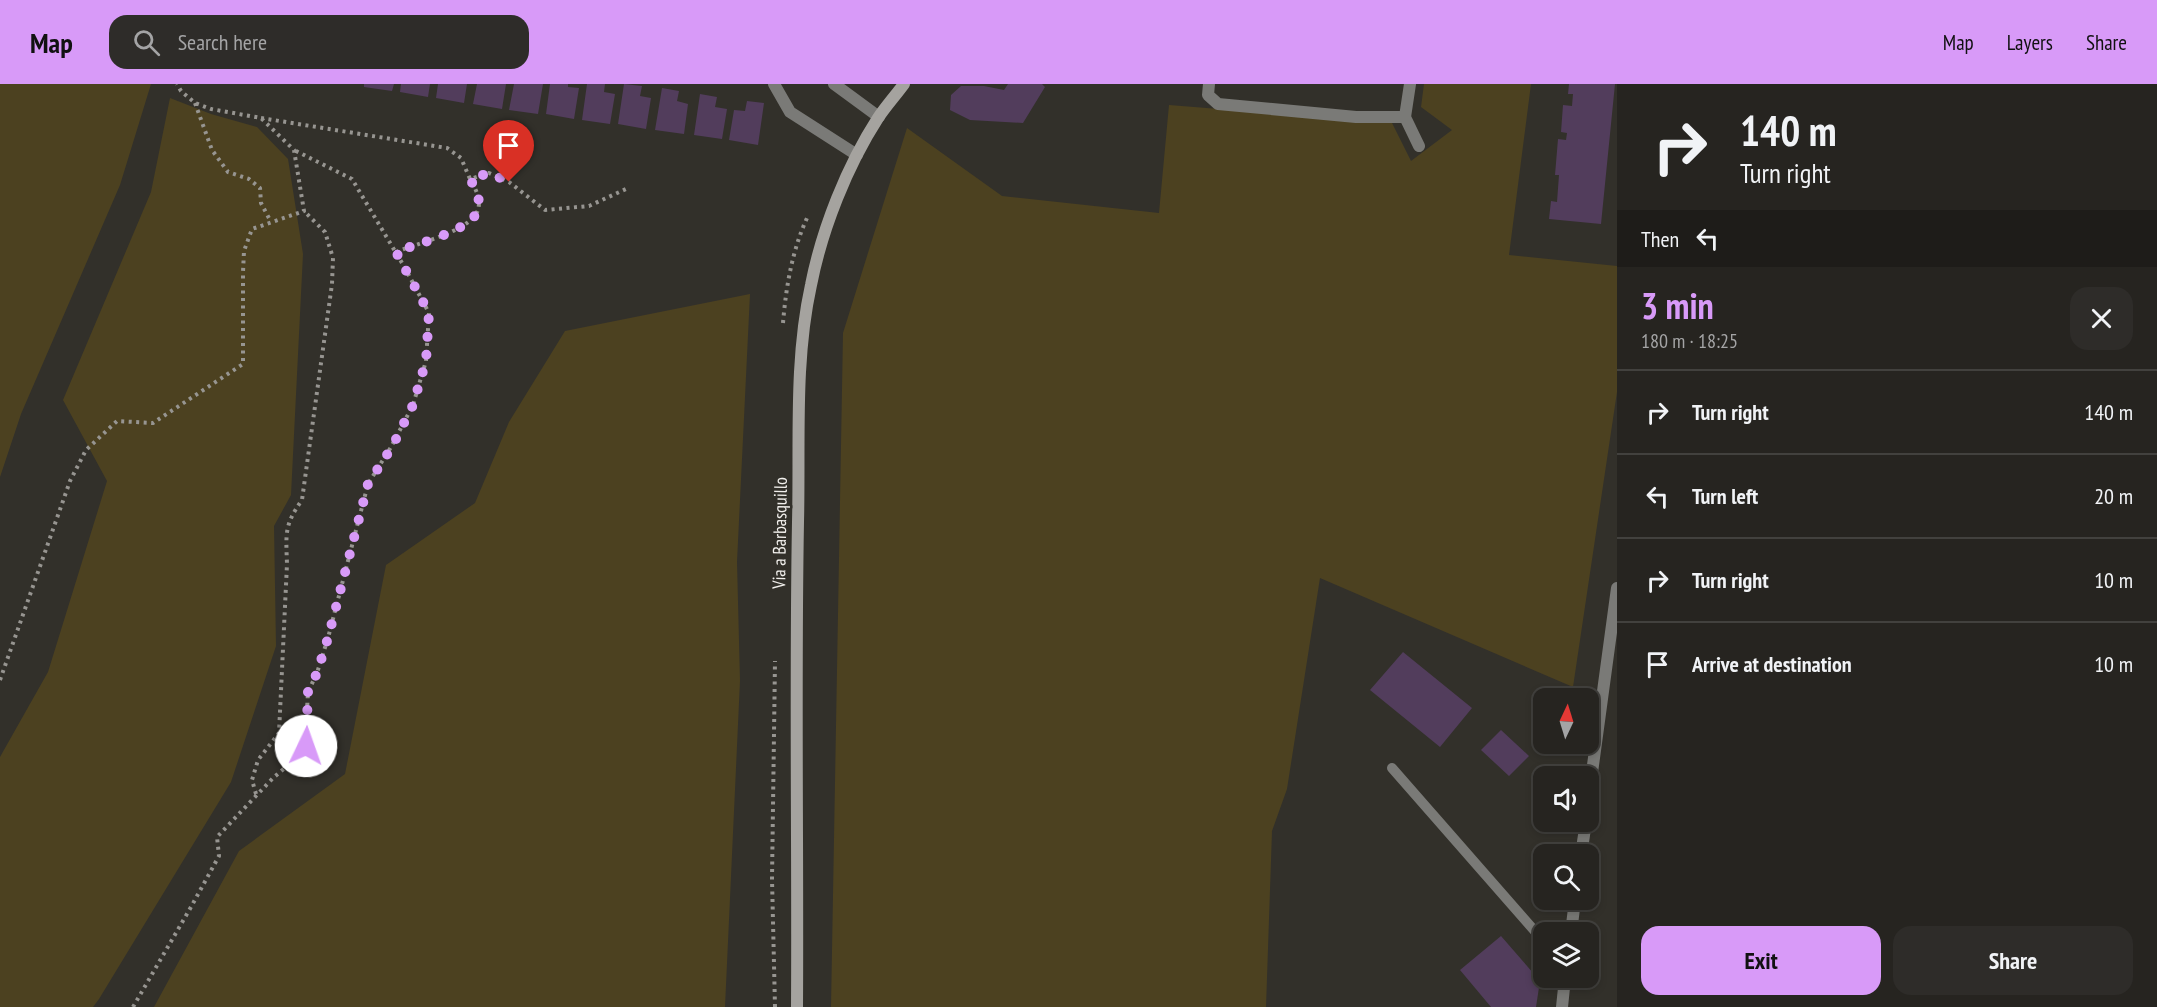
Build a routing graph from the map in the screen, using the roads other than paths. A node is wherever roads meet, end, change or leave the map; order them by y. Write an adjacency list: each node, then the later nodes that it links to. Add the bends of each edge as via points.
1 (774, 84): 9 (street, via 790,111)
2 (834, 84): 6 (street)
3 (904, 84): 6 (main road, Via a Barbasquillo)
4 (1209, 84): 7 (street, via 1208,95 1218,104 1356,117)
5 (1410, 84): 7 (street)
6 (879, 117): 9 (main road, Via a Barbasquillo)
7 (1405, 117): 8 (street)
8 (1419, 146)
9 (857, 154): 15 (main road, Via a Barbasquillo, via 819,250 801,342)
10 (1617, 588): 11 (street)
11 (1593, 766)
12 (1392, 768): 13 (lane)
13 (1533, 929)
14 (1564, 988): 16 (street)
15 (797, 1007)
16 (1562, 1007)

